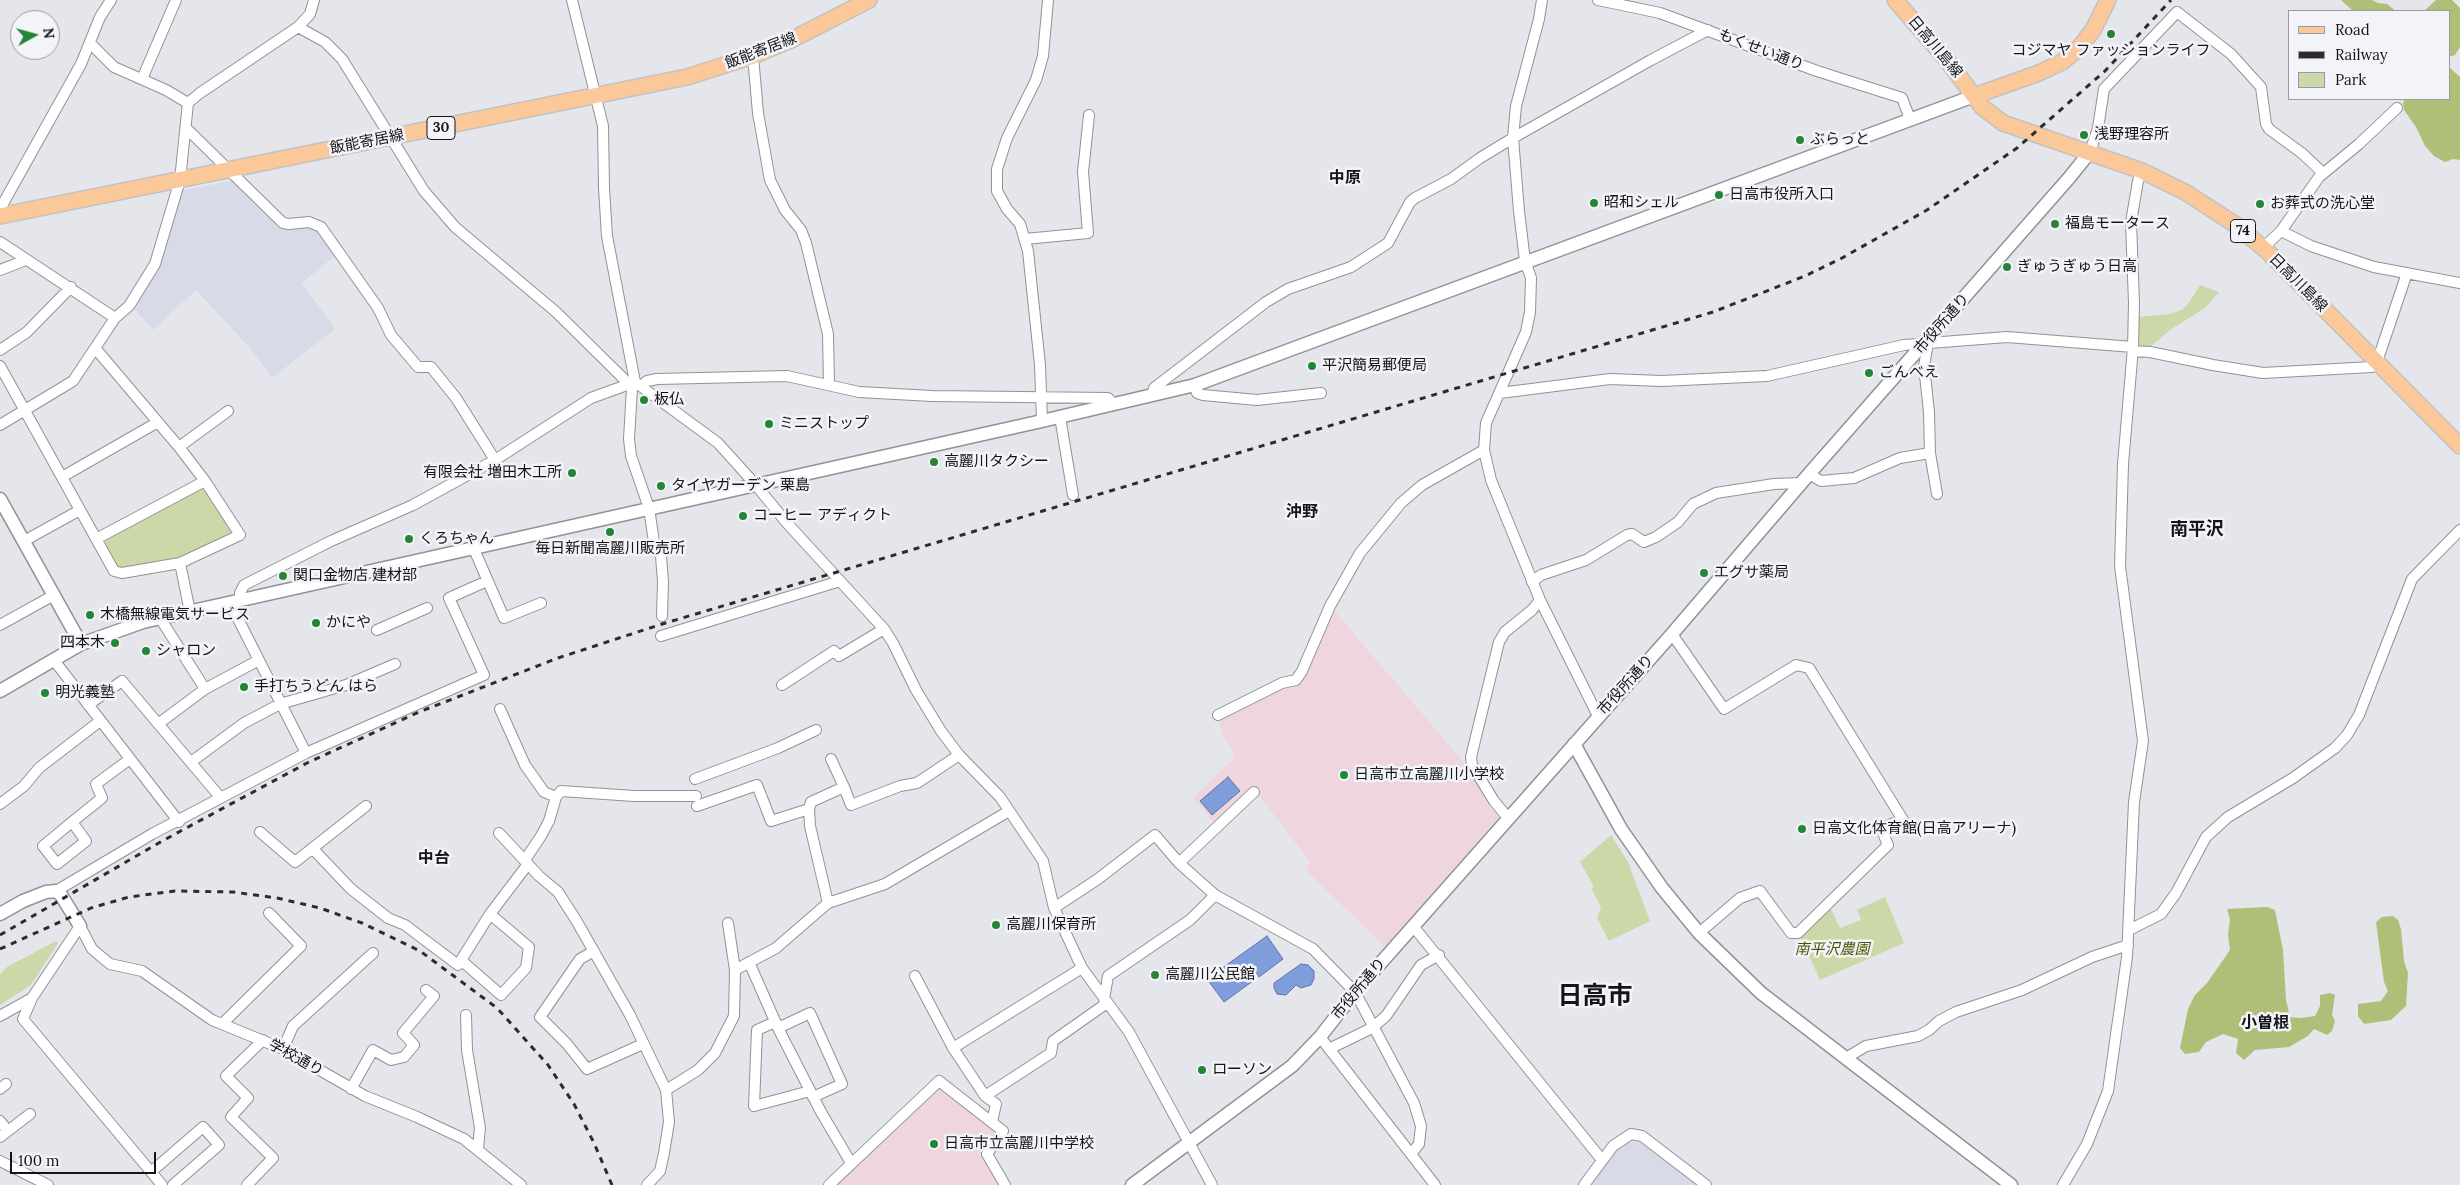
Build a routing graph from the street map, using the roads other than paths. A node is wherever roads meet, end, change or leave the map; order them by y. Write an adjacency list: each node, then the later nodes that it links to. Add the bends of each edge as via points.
1 (111, 0): 13 (street)
2 (176, 0): 15 (street)
3 (314, 0): 11 (street, via 310,14)
4 (572, 0): 17 (street)
5 (869, 0): 14 (main road, 飯能寄居線 / 30, via 818,28)
6 (1048, 0): 33 (street, via 1043,56 1036,80 1007,138 997,169 997,191 1020,224)
7 (1542, 0): 24 (street, via 1516,106)
8 (1598, 0): 12 (street, もくせい通り, via 1660,13)
9 (1895, 0): 16 (main road, 日高川島線 / 74)
10 (2108, 0): 16 (main road, via 2084,42 2062,62)
11 (298, 27): 18 (street); 23 (street, via 325,42 342,59)
12 (1708, 30): 21 (street, もくせい通り, via 1817,71 1902,98); 24 (street)
13 (90, 42): 15 (street, via 114,67); 30 (street, via 81,64)
14 (753, 56): 17 (main road, 飯能寄居線 / 30, via 687,77); 50 (street, via 758,112 770,180 806,243 828,334)
15 (142, 79): 18 (street)
16 (1974, 96): 21 (street); 25 (main road, 日高川島線 / 74, via 2003,123)
17 (597, 97): 23 (main road, 飯能寄居線 / 30); 49 (street, via 604,134 607,236)
18 (188, 104): 22 (street)
19 (2397, 108): 28 (street)
20 (1089, 115): 33 (street, via 1083,172 1088,233)
21 (1910, 119): 37 (street)
22 (186, 128): 26 (street); 29 (street)
23 (389, 138): 26 (main road, 飯能寄居線 / 30); 49 (street, via 424,191 455,227)
24 (1513, 138): 37 (street); 54 (street, via 1451,180 1410,202 1388,242 1351,267 1288,289 1266,302 1154,388)
25 (2090, 152): 27 (main road, 日高川島線 / 74); 28 (street, via 2098,128 2104,90 2177,12 2231,54 2261,87 2269,129); 43 (street, 市役所通り)
26 (230, 170): 29 (main road, 飯能寄居線 / 30); 67 (street, via 283,223 309,222 321,227 378,308 391,335 418,367 431,367 456,398)
27 (2142, 171): 35 (main road, 日高川島線 / 74, via 2218,212); 45 (street, via 2131,222)
28 (2323, 173): 32 (street)
29 (180, 180): 31 (main road, 飯能寄居線 / 30); 42 (street, via 155,264 129,306)
30 (0, 209)
31 (0, 216)
32 (2281, 231): 35 (street); 39 (street, via 2311,246 2374,267)
33 (1025, 239): 55 (street, via 1040,365)
34 (0, 242): 36 (street)
35 (2263, 248): 47 (main road, 日高川島線 / 74)
36 (26, 260): 38 (street); 41 (street)
37 (1525, 261): 51 (street); 53 (street, via 1531,278 1530,312 1526,332)
38 (0, 270)
39 (2407, 273): 40 (street); 47 (street)
40 (2460, 283)
41 (71, 287): 42 (street); 46 (street, via 28,332)
42 (116, 318): 44 (street)
43 (1924, 344): 45 (street, via 2007,337); 53 (street, via 1904,344 1767,376 1662,381 1610,378); 66 (street, via 1927,349 1924,366); 69 (street, 市役所通り)
44 (94, 348): 57 (street, via 73,381); 61 (street)
45 (2133, 349): 47 (street, via 2263,372 2369,368); 146 (street, via 2120,566 2143,740 2134,802)
46 (0, 350)
47 (2377, 362): 63 (main road, 日高川島線 / 74)
48 (0, 366): 57 (street)
49 (635, 384): 50 (street, via 657,379 715,376 788,376); 67 (street, via 591,398); 71 (street, via 718,443); 75 (street, via 632,388 629,439 631,456)
50 (829, 384): 55 (street, via 859,392)
51 (1195, 385): 52 (street, via 1197,393 1257,400); 54 (street)
52 (1321, 393)
53 (1500, 393): 65 (street, via 1486,423)
54 (1152, 395): 56 (street)
55 (1040, 398): 56 (street, via 1108,398); 60 (street)
56 (1114, 404): 59 (street)
57 (24, 410): 62 (street); 68 (street)
58 (228, 410): 64 (street)
59 (1060, 417): 60 (street); 73 (street)
60 (1042, 421): 71 (street)
61 (158, 422): 64 (street); 68 (street)
62 (0, 425)
63 (2460, 446)
64 (179, 447): 70 (street)
65 (1484, 450): 84 (street, via 1491,480); 108 (street, via 1422,485 1401,503 1360,553 1330,606 1296,680 1282,683)
66 (1930, 452): 69 (street, via 1900,458 1854,478 1821,481); 72 (street)
67 (495, 460): 87 (street, via 413,505 331,541 244,585)
68 (62, 477): 76 (street)
69 (1805, 478): 84 (street, via 1716,493 1693,504 1678,522 1656,537 1644,542 1632,534 1627,535 1586,560 1541,575); 96 (street, 市役所通り)
70 (205, 481): 78 (street); 81 (street, via 240,535)
71 (755, 484): 75 (street); 83 (street)
72 (1937, 494)
73 (1073, 495)
74 (0, 499): 79 (street)
75 (649, 508): 80 (street); 91 (street, via 654,542 661,556 664,582)
76 (80, 510): 78 (street); 79 (street)
77 (2460, 530): 146 (street, via 2412,579 2359,715 2347,735 2335,748 2293,778 2228,817 2206,837 2161,914)
78 (96, 539): 81 (street, via 118,573)
79 (24, 541): 85 (street)
80 (473, 547): 82 (street); 87 (street)
81 (180, 563): 90 (street)
82 (487, 581): 88 (street, via 504,618); 114 (street, via 448,598 484,675)
83 (840, 581): 94 (street); 97 (street)
84 (1532, 582): 86 (street)
85 (54, 595): 93 (street); 98 (street)
86 (1540, 600): 109 (street); 128 (street, via 1505,632 1499,642 1471,756 1472,765)
87 (236, 601): 90 (street); 100 (street)
88 (541, 603)
89 (427, 608): 95 (street)
90 (190, 612): 92 (street)
91 (662, 616)
92 (160, 618): 98 (street, via 124,627); 103 (street)
93 (0, 625)
94 (884, 629): 102 (street, via 839,656 834,652); 115 (street, via 916,690)
95 (377, 630)
96 (1672, 634): 109 (street, 市役所通り); 147 (street, via 1724,709 1796,665 1809,668 1903,820 1882,828 1888,845 1798,933 1791,933 1760,891 1740,898)
97 (661, 636)
98 (81, 644): 99 (street)
99 (53, 659): 104 (street); 106 (street)
100 (259, 660): 103 (street); 105 (street)
101 (395, 664): 105 (street, via 346,685)
102 (782, 685)
103 (205, 689): 111 (street)
104 (0, 691)
105 (280, 704): 114 (street); 118 (street, via 244,722)
106 (88, 705): 110 (street); 111 (street, via 122,681)
107 (500, 708): 123 (street, via 525,765 544,792)
108 (1218, 715)
109 (1598, 716): 113 (street, 市役所通り)
110 (100, 721): 116 (street); 124 (street, via 39,768 24,786)
111 (158, 724): 118 (street)
112 (816, 730): 119 (street)
113 (1574, 744): 128 (street, 市役所通り); 147 (street, via 1621,830)
114 (306, 752): 122 (street)
115 (959, 755): 120 (street, via 917,783 900,786 851,805); 127 (street, via 1000,797)
116 (130, 758): 129 (street, via 96,784 102,798); 130 (street)
117 (832, 758): 120 (street)
118 (192, 762): 122 (street)
119 (695, 779)
120 (844, 787): 126 (street, via 811,802)
121 (1254, 792): 135 (street)
122 (220, 797): 130 (street)
123 (556, 797): 126 (street, via 565,790 697,801 756,784 771,821); 134 (street, via 549,821)
124 (0, 804)
125 (366, 806): 133 (street)
126 (809, 810): 138 (street)
127 (1009, 811): 138 (street, via 885,884); 139 (street, via 1043,860)
128 (1508, 818): 145 (street, 市役所通り)
129 (72, 822)
130 (179, 822): 136 (street, via 152,834)
131 (260, 832): 133 (street, via 295,862)
132 (499, 833): 134 (street)
133 (313, 849): 152 (street, via 342,880 388,918 405,925 458,965)
134 (527, 862): 142 (street); 149 (street, via 558,892)
135 (1179, 863): 137 (street); 139 (street, via 1155,835)
136 (56, 891): 141 (street, via 23,901); 144 (street)
137 (1215, 895): 158 (street, via 1314,949); 160 (street, via 1190,920 1108,976)
138 (828, 903): 153 (street, via 776,948)
139 (1054, 908): 154 (street)
140 (269, 913): 163 (street, via 302,946)
141 (0, 914)
142 (490, 914): 152 (street); 152 (street, via 529,947 526,968 501,995)
143 (728, 923): 155 (street)
144 (80, 926): 159 (street); 163 (street, 学校通り, via 100,958 110,964 142,971)
145 (1413, 926): 151 (street); 158 (street, 市役所通り)
146 (2129, 930): 148 (street)
147 (1699, 933): 172 (street, via 1760,993)
148 (2128, 945): 172 (street, via 2092,957 2022,990 1956,1012 1918,1036 1866,1046); 202 (street, via 2108,1091 2087,1144)
149 (594, 951): 168 (street); 168 (street, via 580,958 540,1017 586,1069)
150 (373, 953): 171 (street, via 293,1026)
151 (1438, 955): 165 (street, via 1421,965 1386,1016); 184 (street)
152 (462, 961)
153 (750, 962): 155 (street); 164 (street)
154 (1082, 968): 160 (street); 169 (street)
155 (735, 970): 174 (street, via 734,1016 715,1053 698,1070)
156 (915, 976): 169 (street)
157 (426, 990): 173 (street, via 434,996 403,1033 414,1045 404,1057 391,1060 373,1050)
158 (1355, 992): 165 (street); 166 (street, 市役所通り)
159 (32, 998): 162 (street); 187 (street, via 23,1019 26,1024)
160 (1105, 1001): 176 (street, via 1053,1041 1051,1053); 181 (street, via 1129,1032)
161 (466, 1015): 182 (street, via 467,1050 480,1128)
162 (0, 1016)
163 (222, 1024): 167 (street, 学校通り)
164 (776, 1025): 175 (street); 175 (street, via 810,1013 842,1084); 175 (street, via 757,1030 754,1106)
165 (1372, 1028): 170 (street); 183 (street, via 1414,1103 1421,1126 1419,1144)
166 (1320, 1037): 170 (street); 181 (street, 市役所通り, via 1292,1066)
167 (263, 1040): 171 (street, 学校通り); 192 (street, via 226,1076 248,1098 231,1117 273,1158)
168 (643, 1044): 174 (street)
169 (953, 1048): 176 (street)
170 (1329, 1049): 183 (street)
171 (283, 1050): 173 (street, 学校通り)
172 (1846, 1058): 201 (street)
173 (351, 1089): 182 (street, 学校通り, via 451,1132)
174 (666, 1090): 194 (street, via 669,1122 664,1153 660,1171)
175 (811, 1094): 186 (street)
176 (985, 1096): 179 (street, via 996,1104)
177 (30, 1114): 180 (street)
178 (0, 1121): 180 (street)
179 (992, 1122): 186 (street, via 939,1082); 196 (street, via 1003,1131 987,1154)
180 (4, 1134)
181 (1189, 1142): 188 (street, 市役所通り); 197 (street)
182 (478, 1148): 193 (street, 学校通り)
183 (1411, 1154): 198 (street)
184 (1602, 1160): 199 (street); 200 (street, via 1613,1146 1631,1134 1642,1136)
185 (0, 1161): 189 (street)
186 (851, 1162): 195 (street)
187 (151, 1172): 190 (street); 191 (street, via 203,1127 218,1144)
188 (1138, 1183)
189 (48, 1185)
190 (162, 1185)
191 (173, 1185)
192 (247, 1185)
193 (521, 1185)
194 (646, 1185)
195 (829, 1185)
196 (1005, 1185)
197 (1212, 1185)
198 (1435, 1185)
199 (1584, 1185)
200 (1706, 1185)
201 (2011, 1185)
202 (2063, 1185)

